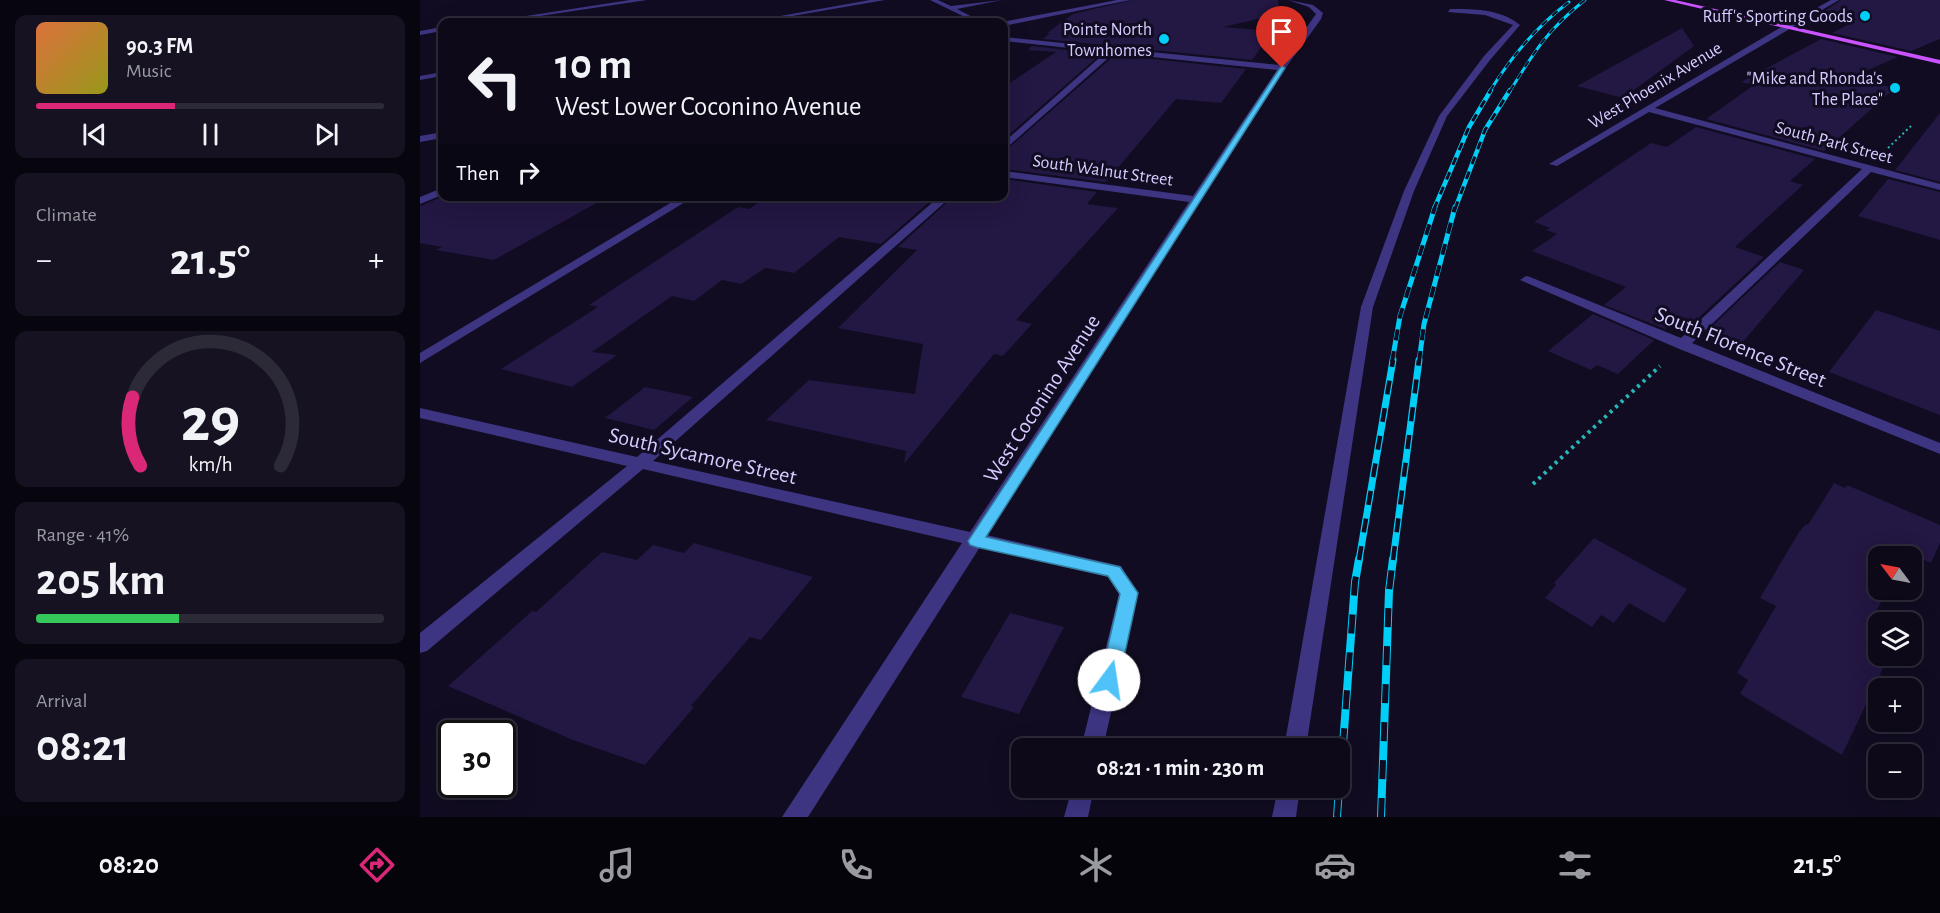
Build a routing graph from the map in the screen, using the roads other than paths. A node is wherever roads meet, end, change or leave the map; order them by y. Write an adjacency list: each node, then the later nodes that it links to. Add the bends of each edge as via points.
1 (574, 0): 10 (street)
2 (644, 0): 10 (street)
3 (882, 0): 15 (street)
4 (933, 0): 11 (street)
5 (999, 0): 11 (street)
6 (1127, 0): 17 (street)
7 (1292, 0): 24 (street, West Coconino Avenue, via 1311,6 1320,14)
8 (1667, 0): 18 (main road)
9 (1836, 0): 18 (street, West Phoenix Avenue)
10 (581, 9): 13 (street); 14 (street)
11 (950, 9): 16 (street)
12 (1450, 11): 49 (street, via 1478,11 1506,17 1517,25 1443,116 1409,191 1366,307)
13 (587, 16)
14 (517, 18)
15 (773, 18)
16 (970, 18)
17 (1008, 23)
18 (1785, 27): 23 (main road); 27 (street, West Phoenix Avenue)
19 (438, 30): 20 (street)
20 (420, 33)
21 (1008, 39): 22 (street)
22 (1113, 50): 24 (street); 30 (street)
23 (1940, 62)
24 (1282, 68): 36 (street, West Coconino Avenue)
25 (438, 75): 26 (street)
26 (420, 78)
27 (1649, 109): 31 (street, West Phoenix Avenue); 32 (street, South Park Street)
28 (438, 136): 29 (street)
29 (420, 139)
30 (1008, 143)
31 (1554, 164)
32 (1869, 168): 34 (street, South Park Street); 41 (street)
33 (1008, 175): 36 (street, South Walnut Street)
34 (1940, 187)
35 (438, 193): 37 (street)
36 (1197, 200): 46 (street, West Coconino Avenue)
37 (420, 201)
38 (682, 201): 42 (street)
39 (941, 201): 45 (street)
40 (1526, 280): 41 (street, South Florence Street)
41 (1682, 345): 44 (street, South Florence Street)
42 (420, 358)
43 (420, 413): 45 (street, South Sycamore Street)
44 (1940, 449)
45 (639, 464): 46 (street, South Sycamore Street); 47 (street)
46 (976, 541): 48 (street, South Sycamore Street, via 1114,571 1129,593); 52 (street, West Coconino Avenue)
47 (420, 645)
48 (1094, 738)
49 (1297, 738)
50 (1081, 798): 53 (street)
51 (1287, 798): 54 (street)
52 (794, 817)
53 (1076, 817)
54 (1284, 817)

